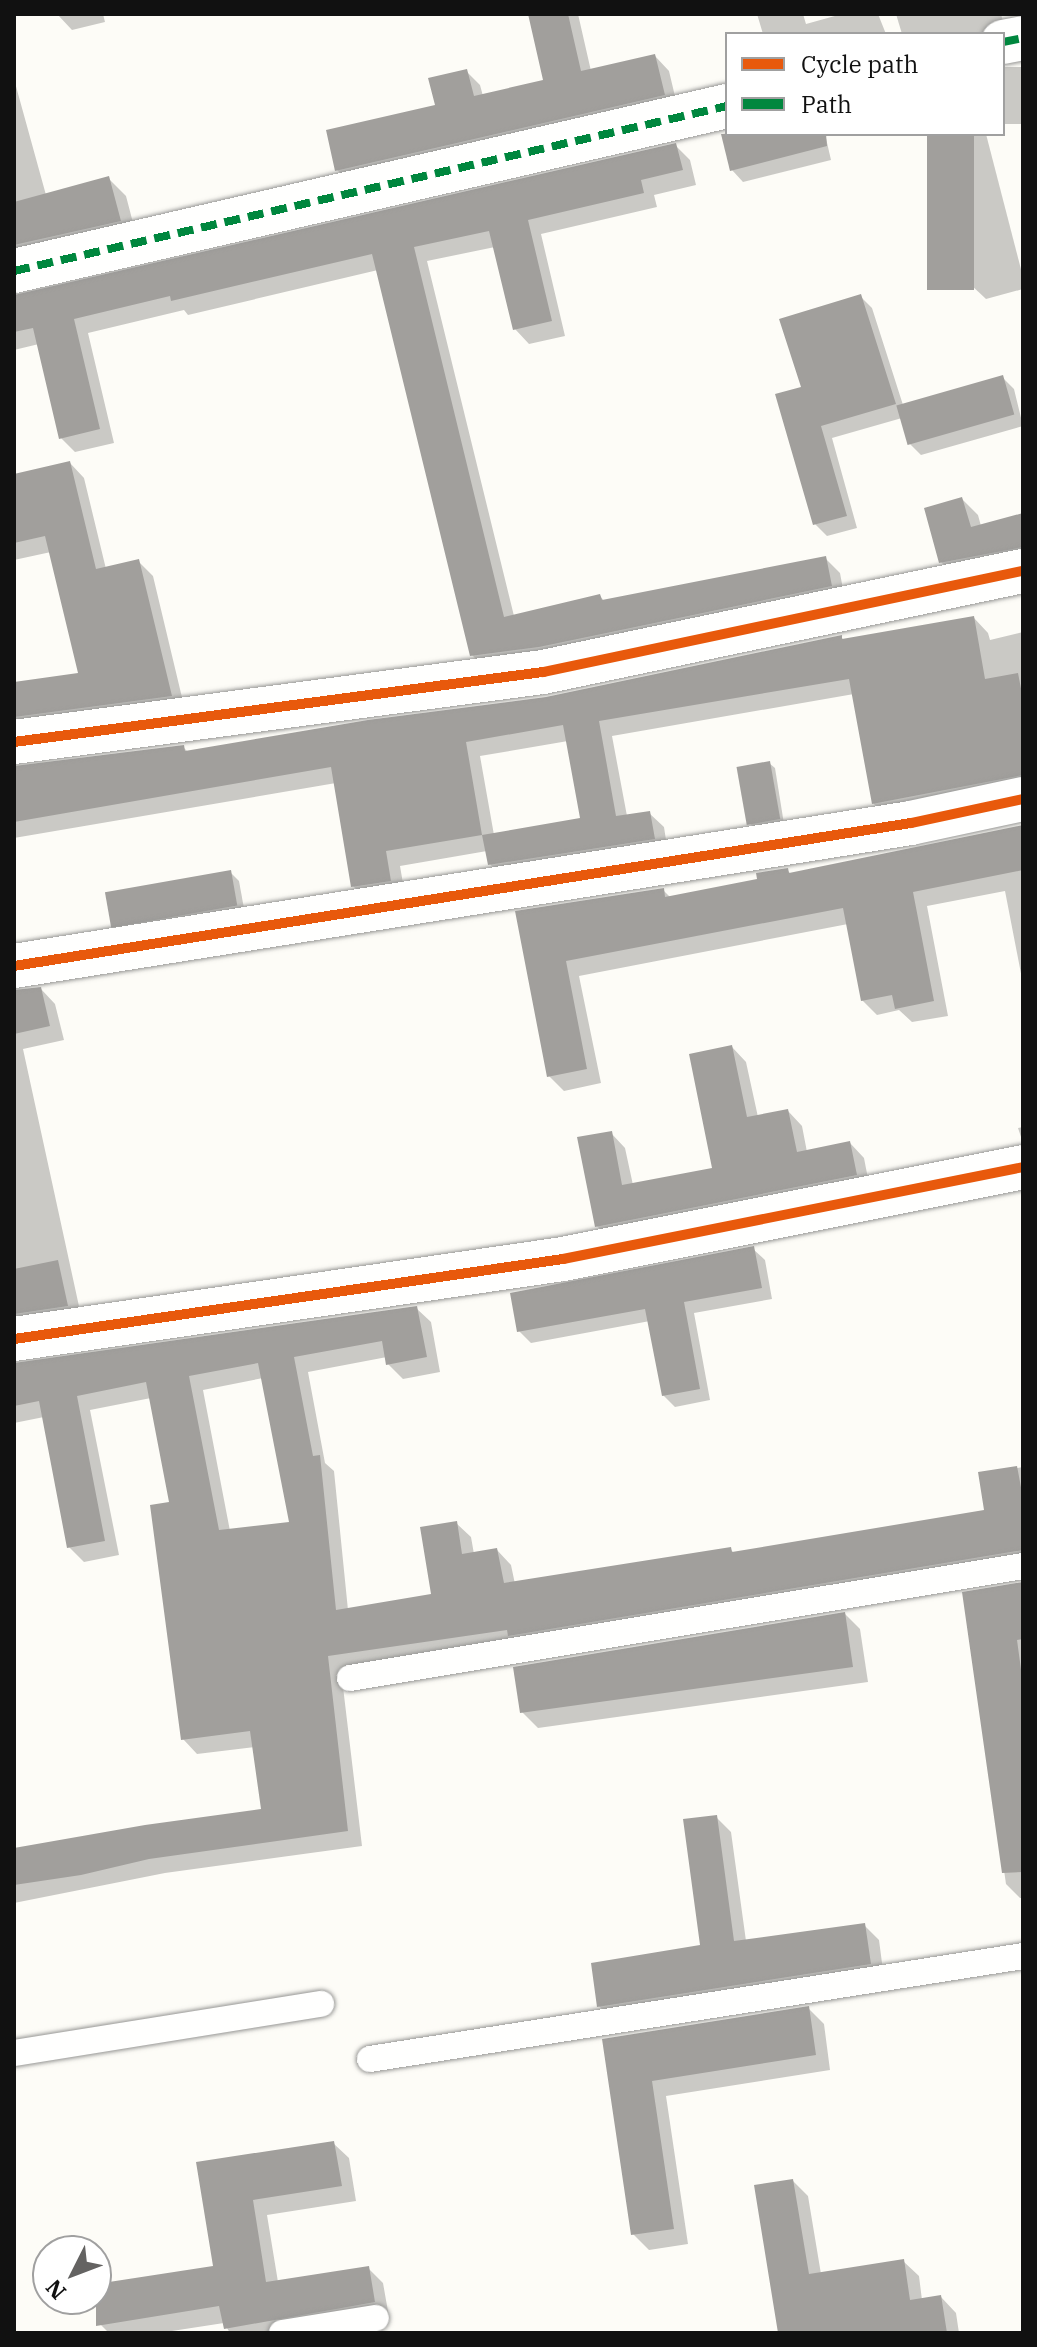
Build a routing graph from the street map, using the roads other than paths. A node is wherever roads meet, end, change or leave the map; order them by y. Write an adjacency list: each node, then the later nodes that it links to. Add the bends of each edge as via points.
1 (725, 106): 2 (street)
2 (14, 271)
3 (1023, 571): 4 (street, via 543,672)
4 (14, 742)
5 (1023, 799): 6 (street, via 911,823)
6 (14, 966)
7 (1023, 1167): 8 (street, via 563,1259)
8 (14, 1339)
9 (1023, 1566): 10 (lane)
10 (350, 1678)
11 (1023, 1956): 14 (lane)
12 (321, 2004): 13 (lane)
13 (14, 2053)
14 (370, 2059)
15 (376, 2318): 16 (lane)
16 (282, 2333)

